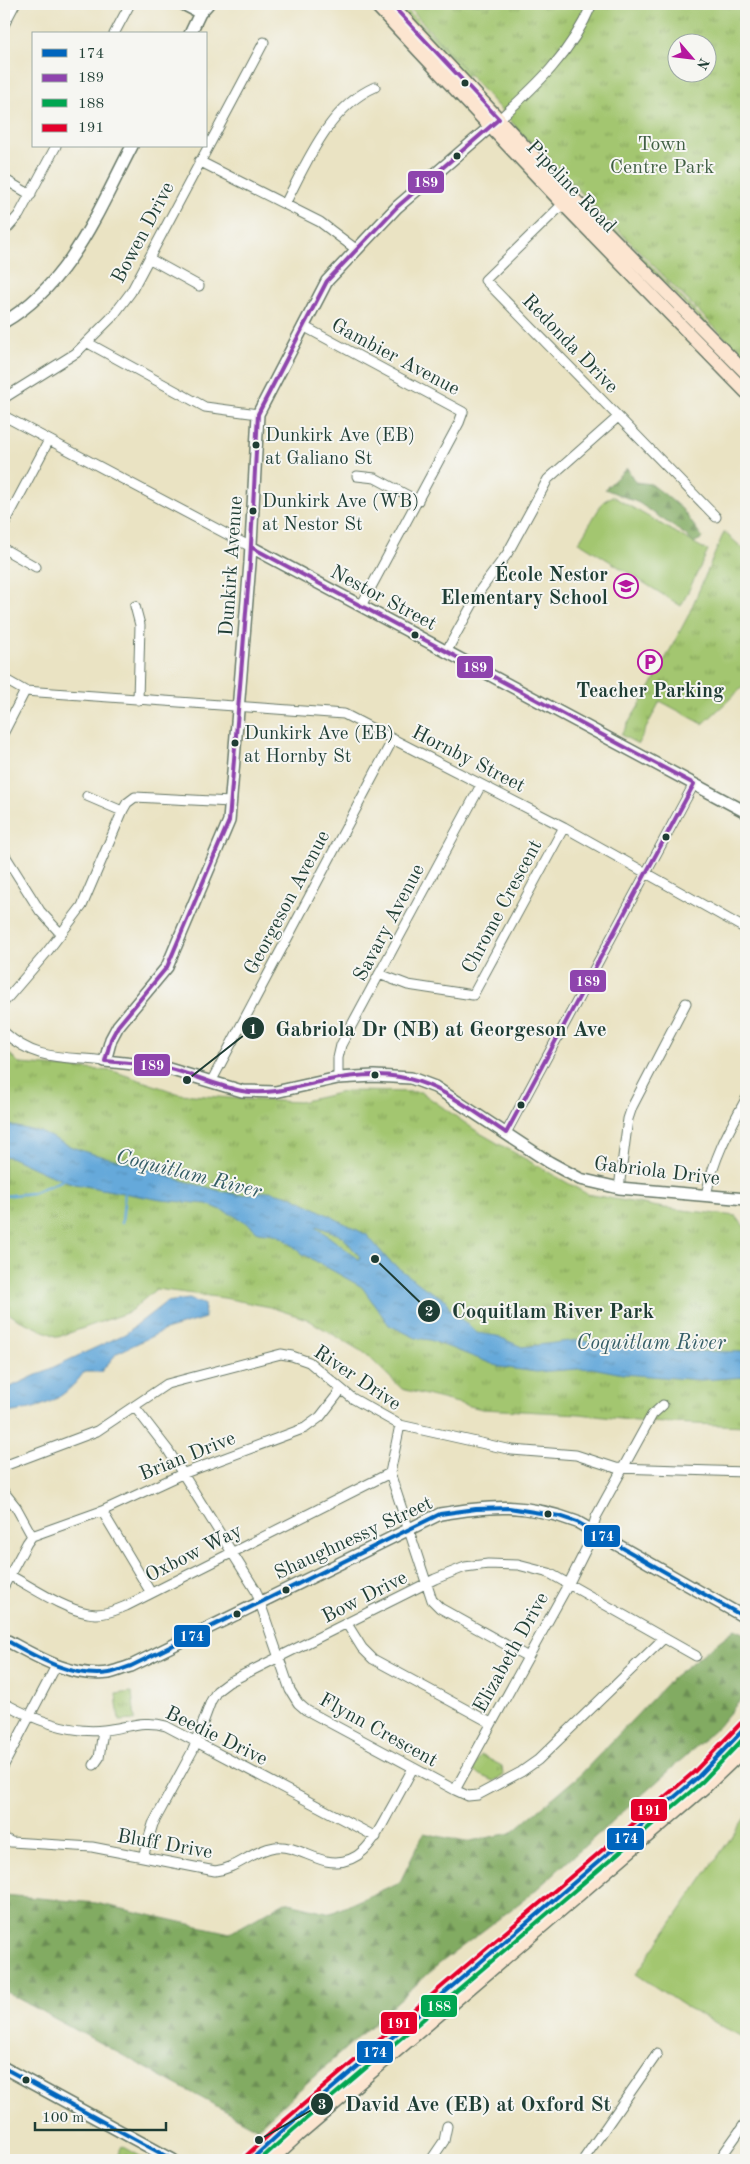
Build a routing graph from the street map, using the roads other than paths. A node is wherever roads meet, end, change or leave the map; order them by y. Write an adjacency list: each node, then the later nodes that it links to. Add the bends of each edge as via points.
1 (15, 4): 8 (street)
2 (130, 4): 9 (street)
3 (183, 4): 7 (street)
4 (375, 4): 13 (main road, Pipeline Road)
5 (391, 4): 13 (main road, Pipeline Road)
6 (592, 4): 13 (street, via 564,55)
7 (203, 7): 10 (street)
8 (4, 25)
9 (115, 32)
10 (191, 32)
11 (264, 42): 14 (street, Bowen Drive)
12 (375, 87): 22 (street, via 359,94 318,141)
13 (495, 123): 21 (main road, Pipeline Road); 24 (street, Dunkirk Avenue, via 397,207)
14 (208, 146)
15 (55, 148): 20 (street)
16 (131, 148): 27 (street, via 81,244 66,266 36,299)
17 (207, 148): 18 (street, Bowen Drive)
18 (200, 161): 22 (street); 25 (street, Bowen Drive)
19 (4, 179): 20 (street)
20 (31, 195): 23 (street)
21 (567, 200): 30 (main road, Pipeline Road); 31 (main road, Pipeline Road); 35 (street, Redonda Drive, via 485,280)
22 (285, 204): 24 (street, via 320,222)
23 (4, 232)
24 (357, 250): 28 (street, Dunkirk Avenue, via 327,281)
25 (150, 259): 26 (street); 29 (street, Bowen Drive, via 131,292)
26 (199, 286)
27 (4, 322)
28 (303, 326): 33 (street, Dunkirk Avenue); 38 (street, Gambier Avenue, via 463,412)
29 (88, 343): 32 (street, Bowen Drive); 33 (street, via 206,407)
30 (746, 373)
31 (746, 392)
32 (4, 398)
33 (258, 414): 41 (street, Dunkirk Avenue)
34 (4, 416): 36 (street, Nestor Street)
35 (618, 418): 39 (street, Redonda Drive); 46 (street, via 548,479 507,554 481,589)
36 (49, 440): 40 (street); 41 (street, Nestor Street)
37 (356, 476): 38 (street, via 375,478)
38 (418, 501): 45 (street, Gambier Avenue)
39 (716, 517)
40 (4, 525)
41 (251, 548): 45 (street, Nestor Street); 50 (street, Dunkirk Avenue)
42 (4, 550): 43 (street)
43 (36, 567)
44 (135, 606): 49 (street, via 140,625)
45 (361, 606): 46 (street, Nestor Street)
46 (446, 652): 53 (street, Nestor Street)
47 (4, 679): 48 (street, Hornby Street)
48 (25, 691): 49 (street, Hornby Street); 51 (street)
49 (138, 700): 50 (street, Hornby Street)
50 (239, 706): 52 (street, Hornby Street, via 344,714); 56 (street, Dunkirk Avenue)
51 (4, 732)
52 (393, 739): 54 (street, Hornby Street); 70 (street, Georgeson Avenue)
53 (694, 784): 58 (street, Nestor Street); 61 (street)
54 (482, 786): 59 (street, Hornby Street); 64 (street, Savary Avenue)
55 (87, 796): 57 (street)
56 (231, 802): 57 (street, via 135,797); 68 (street, Dunkirk Avenue, via 226,828 167,967 118,1026)
57 (122, 811): 63 (street, via 88,895)
58 (746, 812)
59 (564, 827): 61 (street, Hornby Street); 64 (street, Chrome Crescent, via 473,995 408,985)
60 (4, 854): 63 (street, via 40,911)
61 (646, 873): 62 (street, Hornby Street); 72 (street)
62 (746, 929)
63 (62, 934): 65 (street)
64 (379, 974): 69 (street, Savary Avenue, via 341,1046)
65 (4, 1002)
66 (686, 1003): 73 (street, via 632,1107)
67 (4, 1032): 68 (street, Gabriola Drive, via 36,1053)
68 (105, 1061): 70 (street, Gabriola Drive, via 162,1067)
69 (338, 1078): 70 (street, Gabriola Drive, via 266,1092 242,1091); 72 (street, Gabriola Drive, via 397,1076 422,1081)
70 (211, 1082)
71 (746, 1099): 74 (street, via 718,1152)
72 (506, 1133): 73 (street, Gabriola Drive, via 574,1176)
73 (619, 1188): 74 (street, Gabriola Drive)
74 (706, 1195): 75 (street, Gabriola Drive)
75 (746, 1200)
76 (342, 1390): 78 (street, River Drive, via 309,1362 281,1354 174,1381); 79 (street, River Drive); 84 (street, Brian Drive, via 320,1417 305,1428)
77 (663, 1405): 81 (street, Elizabeth Drive, via 652,1415)
78 (134, 1406): 80 (street, River Drive, via 90,1435); 84 (street, Flynn Crescent)
79 (400, 1425): 81 (street, River Drive, via 512,1450 576,1454 604,1465); 83 (street)
80 (4, 1466)
81 (624, 1468): 82 (street, River Drive); 88 (street, Elizabeth Drive, via 596,1517)
82 (746, 1472)
83 (390, 1473): 87 (street); 90 (street, Oxbow Way)
84 (182, 1474): 86 (street, Brian Drive); 90 (street, Flynn Crescent)
85 (4, 1492): 89 (street)
86 (102, 1511): 89 (street, Brian Drive); 95 (street)
87 (407, 1528): 88 (street, Shaughnessy Street, via 440,1514 484,1506 525,1507 561,1516); 93 (street); 96 (street, Shaughnessy Street)
88 (594, 1530): 92 (street, Elizabeth Drive); 97 (street, Shaughnessy Street)
89 (32, 1536): 91 (street)
90 (231, 1553): 95 (street, Oxbow Way); 96 (street, Flynn Crescent)
91 (10, 1575): 94 (street); 95 (street, Oxbow Way, via 67,1606 88,1613 110,1612)
92 (569, 1583): 93 (street, Bow Drive, via 549,1573 518,1565 488,1564 465,1567); 99 (street, Bow Drive); 101 (street, Elizabeth Drive)
93 (426, 1584): 98 (street, Bow Drive); 101 (street, via 432,1600 440,1608)
94 (4, 1586)
95 (151, 1592)
96 (260, 1602): 103 (street, Flynn Crescent); 104 (street, Shaughnessy Street, via 131,1666 109,1673 88,1673)
97 (746, 1618)
98 (347, 1624): 103 (street, Bow Drive); 107 (street, via 373,1659)
99 (664, 1638): 102 (street, Bow Drive); 115 (street, Flynn Crescent, via 530,1766 478,1795 468,1796)
100 (4, 1639): 104 (street, Shaughnessy Street)
101 (528, 1656): 107 (street, Elizabeth Drive)
102 (696, 1656)
103 (278, 1658): 110 (street, Bow Drive, via 217,1691); 114 (street, Flynn Crescent, via 290,1690 306,1710)
104 (56, 1666): 106 (street)
105 (4, 1703): 106 (street, Beedie Drive)
106 (30, 1716): 109 (street, Beedie Drive, via 52,1724); 112 (street)
107 (491, 1723): 115 (street, Elizabeth Drive)
108 (746, 1727): 124 (main road, via 698,1777)
109 (103, 1731): 110 (street, Beedie Drive, via 154,1722); 113 (street)
110 (195, 1740): 117 (street, Beedie Drive); 118 (street, Bow Drive, via 190,1756 153,1824)
111 (746, 1748): 125 (main road, via 706,1786)
112 (4, 1765)
113 (94, 1765)
114 (413, 1768): 115 (street, Flynn Crescent); 117 (street, Bluff Drive)
115 (455, 1790)
116 (4, 1838): 118 (street, Bluff Drive, via 11,1842 85,1846)
117 (376, 1838): 118 (street, Bluff Drive, via 358,1856 341,1862 322,1860 280,1847 270,1848 215,1871)
118 (143, 1857)
119 (658, 2054): 127 (street)
120 (4, 2068): 123 (street)
121 (746, 2122): 128 (street)
122 (447, 2126): 126 (street, via 444,2142)
123 (173, 2160)
124 (251, 2160)
125 (270, 2160)
126 (431, 2160)
127 (583, 2160)
128 (719, 2160)

